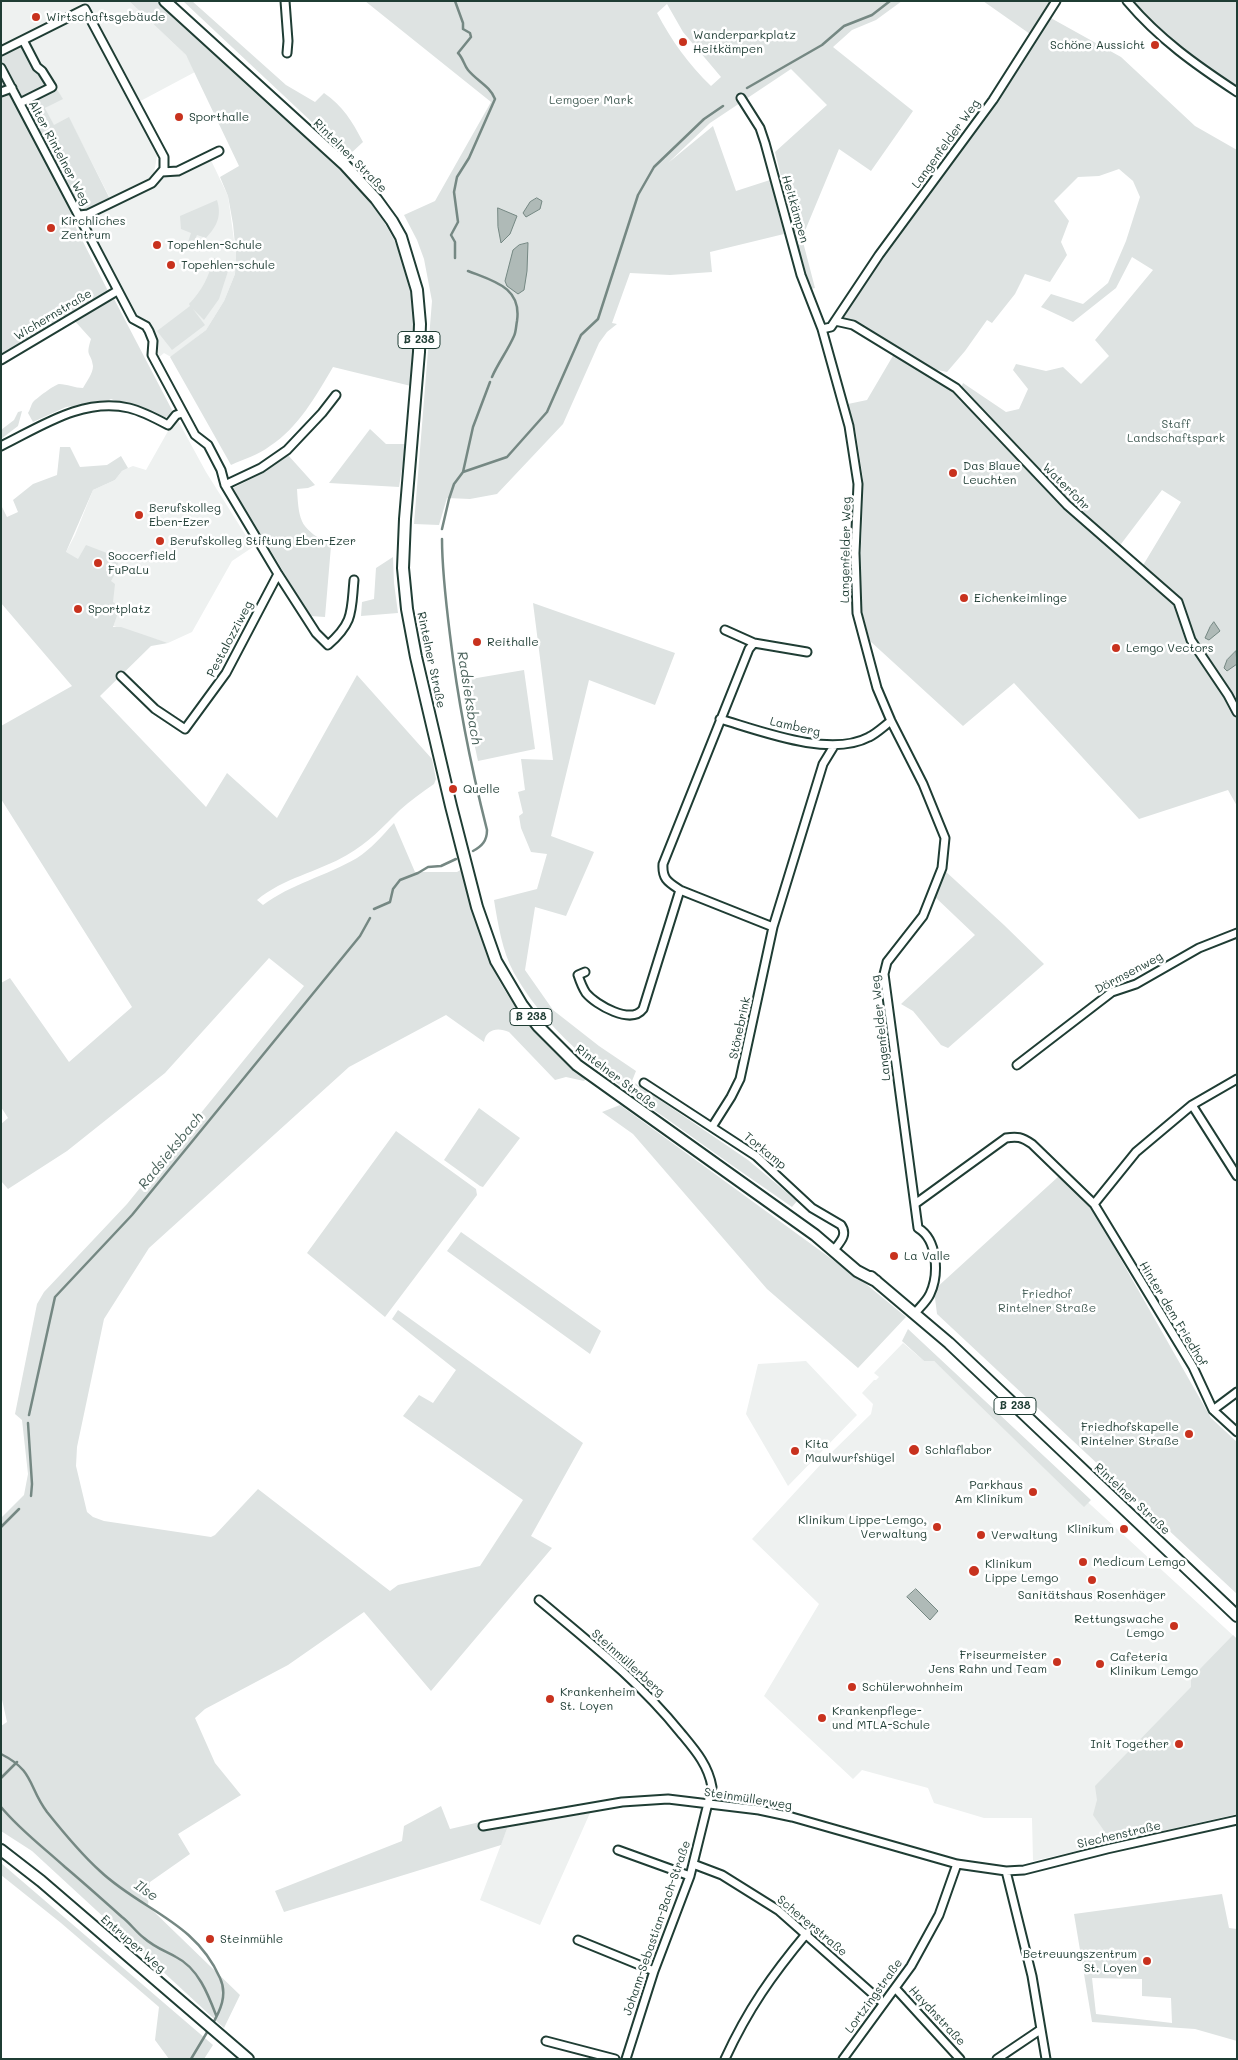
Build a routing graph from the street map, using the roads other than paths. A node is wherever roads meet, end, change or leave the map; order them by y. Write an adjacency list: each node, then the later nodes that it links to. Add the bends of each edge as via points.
1 (165, 1): 47 (main road, Rintelner Straße / B 238, via 361,182 392,221 410,262 420,324 405,519 404,568 408,609 449,799 477,907 496,961 538,1026 577,1065)
2 (284, 1): 7 (street)
3 (1056, 1): 18 (street, Langenfelder Weg, via 993,100 867,272)
4 (1127, 1): 11 (street, via 1184,57)
5 (23, 40): 6 (street); 13 (street, via 52,88); 15 (street, via 85,9 164,157)
6 (1, 51)
7 (287, 53)
8 (1, 68): 9 (street, Alter Rintelner Weg)
9 (12, 88): 10 (street); 13 (street, Alter Rintelner Weg)
10 (1, 92)
11 (1237, 92)
12 (741, 98): 19 (street, Heitkämpen, via 760,128 801,275)
13 (20, 103): 16 (street, Alter Rintelner Weg)
14 (218, 151): 15 (street, via 178,171)
15 (162, 172): 16 (street, via 152,183)
16 (80, 215): 17 (street, Alter Rintelner Weg)
17 (117, 290): 20 (street, Wichernstraße); 22 (street, Alter Rintelner Weg, via 133,319 149,331 154,341 152,355)
18 (836, 321): 19 (street, Langenfelder Weg, via 831,327); 31 (street, Waterfohr, via 853,325 956,388 1073,510 1178,602 1191,640)
19 (822, 329): 33 (street, Langenfelder Weg, via 849,426 858,484 857,613 877,688)
20 (1, 360)
21 (336, 395): 24 (street, via 287,450 262,468)
22 (182, 413): 23 (street, via 168,425 129,408 93,408 42,424); 24 (street, Alter Rintelner Weg, via 195,435 208,445 222,470)
23 (1, 446)
24 (225, 484): 25 (street)
25 (278, 574): 26 (street, via 316,633 328,645 350,618); 30 (street, Pestalozziweg, via 226,674 185,729 155,709)
26 (354, 580)
27 (725, 630): 28 (street)
28 (754, 643): 29 (street); 32 (street, via 748,649)
29 (807, 652)
30 (121, 676)
31 (1237, 712)
32 (720, 719): 34 (street, Lamberg, via 805,743); 35 (street, via 664,864 664,879)
33 (891, 721): 34 (street, Lamberg, via 868,737); 45 (street, Langenfelder Weg, via 924,784 945,838 942,868 924,916 887,962 884,974)
34 (834, 746): 36 (street, Stönebrink, via 823,764)
35 (680, 890): 36 (street); 38 (street, via 640,1014 630,1016 596,1002 580,983 578,975)
36 (772, 927): 43 (street, Stönebrink, via 740,1079)
37 (1237, 933): 39 (street, Dörmsenweg, via 1199,948 1136,984 1112,992)
38 (584, 972)
39 (1017, 1065)
40 (1237, 1079): 42 (street)
41 (644, 1084): 43 (street, Torkamp)
42 (1192, 1105): 44 (street); 46 (street, via 1136,1152)
43 (712, 1127): 47 (street, Torkamp, via 756,1156 812,1208 844,1228)
44 (1237, 1176)
45 (915, 1204): 46 (street, via 998,1142 1016,1136 1032,1144); 48 (street, Langenfelder Weg, via 918,1228 930,1240 935,1269 930,1294)
46 (1094, 1204): 50 (street, Hinter dem Friedhof, via 1193,1367)
47 (837, 1253): 48 (main road, Rintelner Straße / B 238, via 856,1271 876,1281)
48 (915, 1313): 53 (main road, Rintelner Straße / B 238)
49 (1237, 1392): 50 (street)
50 (1213, 1410): 51 (street, Hinter dem Friedhof)
51 (1237, 1432)
52 (539, 1600): 54 (street, Steinmüllerberg, via 645,1692 697,1751 710,1775 712,1787)
53 (1237, 1616)
54 (708, 1804): 56 (street, Steinmüllerweg, via 668,1799 622,1802); 59 (street, Johann-Sebastian-Bach-Straße); 60 (street, Steinmüllerweg, via 792,1816)
55 (1237, 1820): 61 (street, Siechenstraße, via 1024,1870)
56 (482, 1826)
57 (1, 1850): 70 (main road, Entruper Weg)
58 (618, 1850): 62 (street)
59 (693, 1864): 62 (street, Johann-Sebastian-Bach-Straße); 63 (street, Schererstraße, via 722,1876 771,1905)
60 (957, 1864): 61 (street, Steinmüllerweg); 66 (street, Lortzingstraße, via 939,1916)
61 (1006, 1871): 68 (street, via 1032,1976)
62 (690, 1876): 65 (street, Johann-Sebastian-Bach-Straße)
63 (806, 1933): 67 (street, Schererstraße); 73 (street, via 772,1975)
64 (578, 1940): 65 (street)
65 (654, 1971): 72 (street, Johann-Sebastian-Bach-Straße)
66 (896, 1989): 67 (street, Lortzingstraße); 75 (street, Haydnstraße)
67 (883, 2003): 74 (street, Lortzingstraße)
68 (1040, 2030): 76 (street); 77 (street)
69 (546, 2041): 71 (street)
70 (248, 2059)
71 (615, 2059)
72 (626, 2059)
73 (725, 2059)
74 (843, 2059)
75 (960, 2059)
76 (997, 2059)
77 (1046, 2059)

